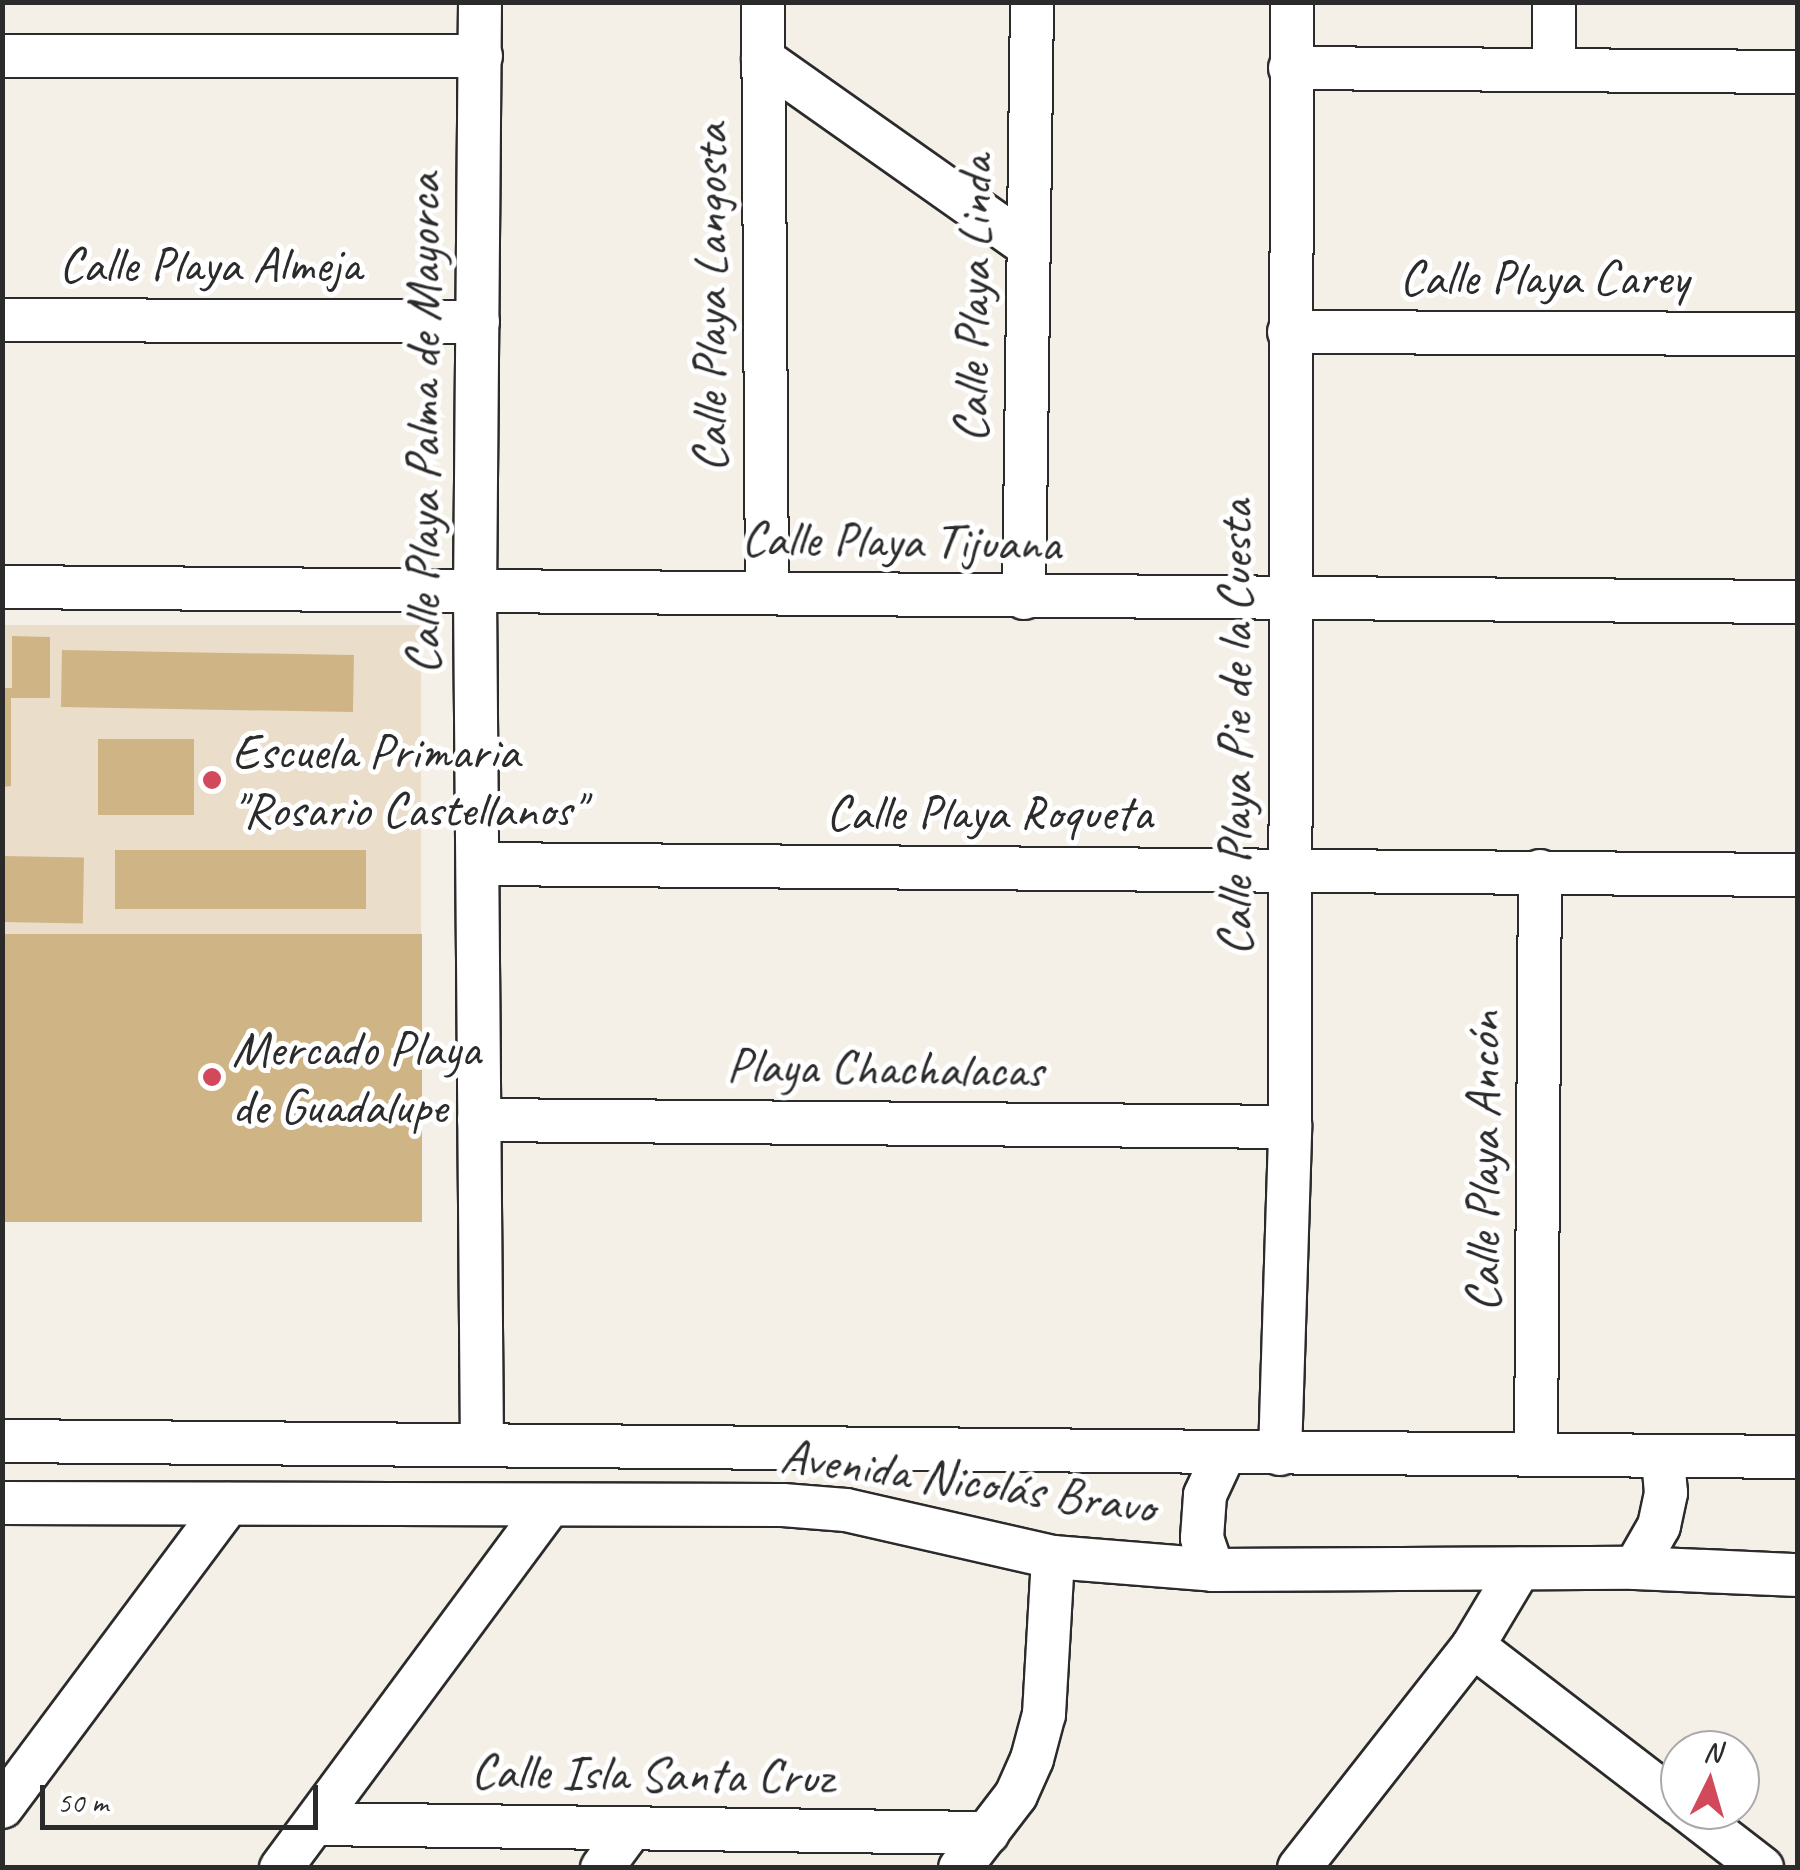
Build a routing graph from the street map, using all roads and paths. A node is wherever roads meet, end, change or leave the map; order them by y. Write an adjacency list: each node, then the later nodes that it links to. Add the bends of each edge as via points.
1 (480, 2): 7 (street, Calle Playa Palma de Mayorca)
2 (763, 2): 8 (street, Calle Playa Langosta)
3 (1032, 2): 12 (street, Calle Playa Linda)
4 (1292, 2): 9 (street, Calle Playa Pie de la Cuesta)
5 (1554, 2): 10 (street)
6 (2, 56): 7 (street)
7 (481, 56): 14 (street, Calle Playa Palma de Mayorca)
8 (763, 59): 12 (street); 18 (street, Calle Playa Langosta)
9 (1290, 68): 10 (street); 15 (street, Calle Playa Pie de la Cuesta)
10 (1554, 68): 11 (street)
11 (1798, 72)
12 (1028, 246): 20 (street, Calle Playa Linda)
13 (2, 320): 14 (street, Calle Playa Almeja)
14 (478, 322): 19 (street, Calle Playa Palma de Mayorca)
15 (1289, 332): 16 (street, Calle Playa Carey); 21 (street, Calle Playa Pie de la Cuesta)
16 (1798, 334)
17 (2, 588): 19 (street, Calle Playa Tijuana)
18 (767, 593): 19 (street, Calle Playa Tijuana); 20 (street, Calle Playa Tijuana)
19 (475, 594): 23 (street, Calle Playa Palma de Mayorca)
20 (1024, 598): 21 (street, Calle Playa Tijuana)
21 (1290, 599): 22 (street, Calle Playa Tijuana); 24 (street, Calle Playa Pie de la Cuesta)
22 (1798, 602)
23 (480, 864): 24 (street, Calle Playa Roqueta); 27 (street, Calle Playa Palma de Mayorca)
24 (1291, 870): 25 (street, Calle Playa Roqueta); 28 (street, Calle Playa Pie de la Cuesta)
25 (1540, 871): 26 (street, Calle Playa Roqueta); 33 (street, Calle Playa Ancón)
26 (1798, 876)
27 (479, 1120): 28 (street, Playa Chachalacas); 30 (street, Calle Playa Palma de Mayorca)
28 (1290, 1127): 32 (street, Calle Playa Pie de la Cuesta)
29 (2, 1441): 30 (street, Avenida Nicolás Bravo)
30 (482, 1445): 31 (street, Avenida Nicolás Bravo)
31 (1224, 1452): 32 (street, Avenida Nicolás Bravo); 42 (street, via 1205,1495 1202,1538)
32 (1280, 1454): 33 (street, Avenida Nicolás Bravo)
33 (1536, 1454): 35 (street, Avenida Nicolás Bravo)
34 (1798, 1457): 35 (street, Avenida Nicolás Bravo)
35 (1663, 1458): 40 (street, via 1666,1493 1659,1526)
36 (2, 1503): 37 (street, Avenida Nicolás Bravo)
37 (228, 1504): 38 (street, Avenida Nicolás Bravo); 46 (street)
38 (547, 1508): 39 (street, Avenida Nicolás Bravo, via 846,1510); 47 (street)
39 (1053, 1557): 42 (street, Avenida Nicolás Bravo); 50 (street, via 1044,1714 1016,1795)
40 (1635, 1568): 41 (street, Avenida Nicolás Bravo); 43 (street, Avenida Nicolás Bravo)
41 (1519, 1569): 42 (street, Avenida Nicolás Bravo); 44 (street)
42 (1212, 1570)
43 (1798, 1575)
44 (1473, 1646): 45 (street); 51 (street)
45 (1660, 1790)
46 (2, 1807)
47 (314, 1824): 48 (street, Calle Isla Santa Cruz); 52 (street)
48 (630, 1830): 50 (street, Calle Isla Santa Cruz); 53 (street)
49 (1713, 1830): 55 (street)
50 (988, 1833): 54 (street)
51 (1317, 1861)
52 (281, 1868)
53 (602, 1868)
54 (960, 1868)
55 (1762, 1868)

